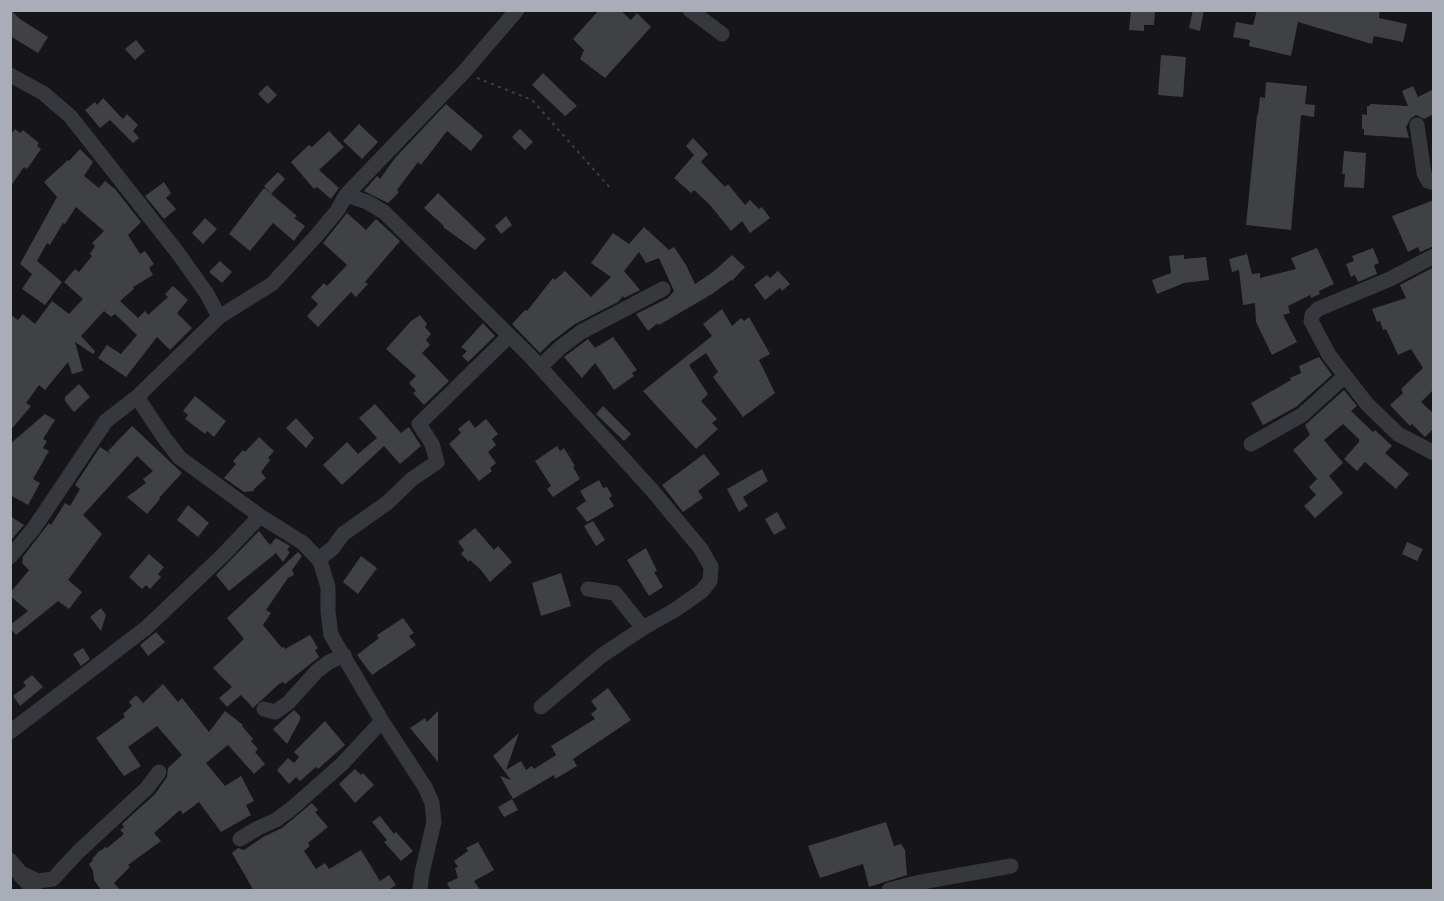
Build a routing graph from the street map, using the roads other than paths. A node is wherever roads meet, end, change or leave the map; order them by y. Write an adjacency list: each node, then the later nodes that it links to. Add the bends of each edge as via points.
1 (518, 10): 7 (street)
2 (690, 10): 3 (street)
3 (722, 34)
4 (10, 75): 10 (street, via 44,93 70,116 178,254)
5 (1417, 126): 6 (street, via 1424,173)
6 (1434, 183)
7 (346, 195): 10 (street, via 337,211 272,284); 11 (street, via 384,212)
8 (1434, 256): 13 (street, via 1312,315 1316,331)
9 (663, 288): 12 (street, via 581,332)
10 (219, 317): 14 (street)
11 (509, 336): 12 (street); 19 (street, via 419,424 432,444 437,462 343,534)
12 (540, 367): 21 (street, via 651,489 711,567 710,581 702,591)
13 (1345, 376): 15 (street, via 1302,415); 16 (street, via 1398,434)
14 (137, 398): 17 (street, via 180,458); 18 (street, via 106,421)
15 (1251, 444)
16 (1432, 450)
17 (261, 516): 19 (street, via 303,543); 26 (street, via 146,628)
18 (10, 557)
19 (318, 559): 22 (street, via 328,587 331,635)
20 (588, 589): 21 (street, via 615,593)
21 (644, 628): 23 (street, via 601,656)
22 (344, 655): 24 (street, via 323,666 275,712); 25 (street)
23 (540, 707)
24 (264, 709)
25 (382, 721): 28 (street, via 342,764 291,809); 32 (street, via 432,803 434,822)
26 (10, 732)
27 (159, 772): 31 (street, via 53,879 38,881)
28 (240, 839)
29 (10, 860): 31 (street)
30 (1011, 866): 34 (street)
31 (17, 876): 33 (street)
32 (417, 889)
33 (34, 891)
34 (889, 891)

